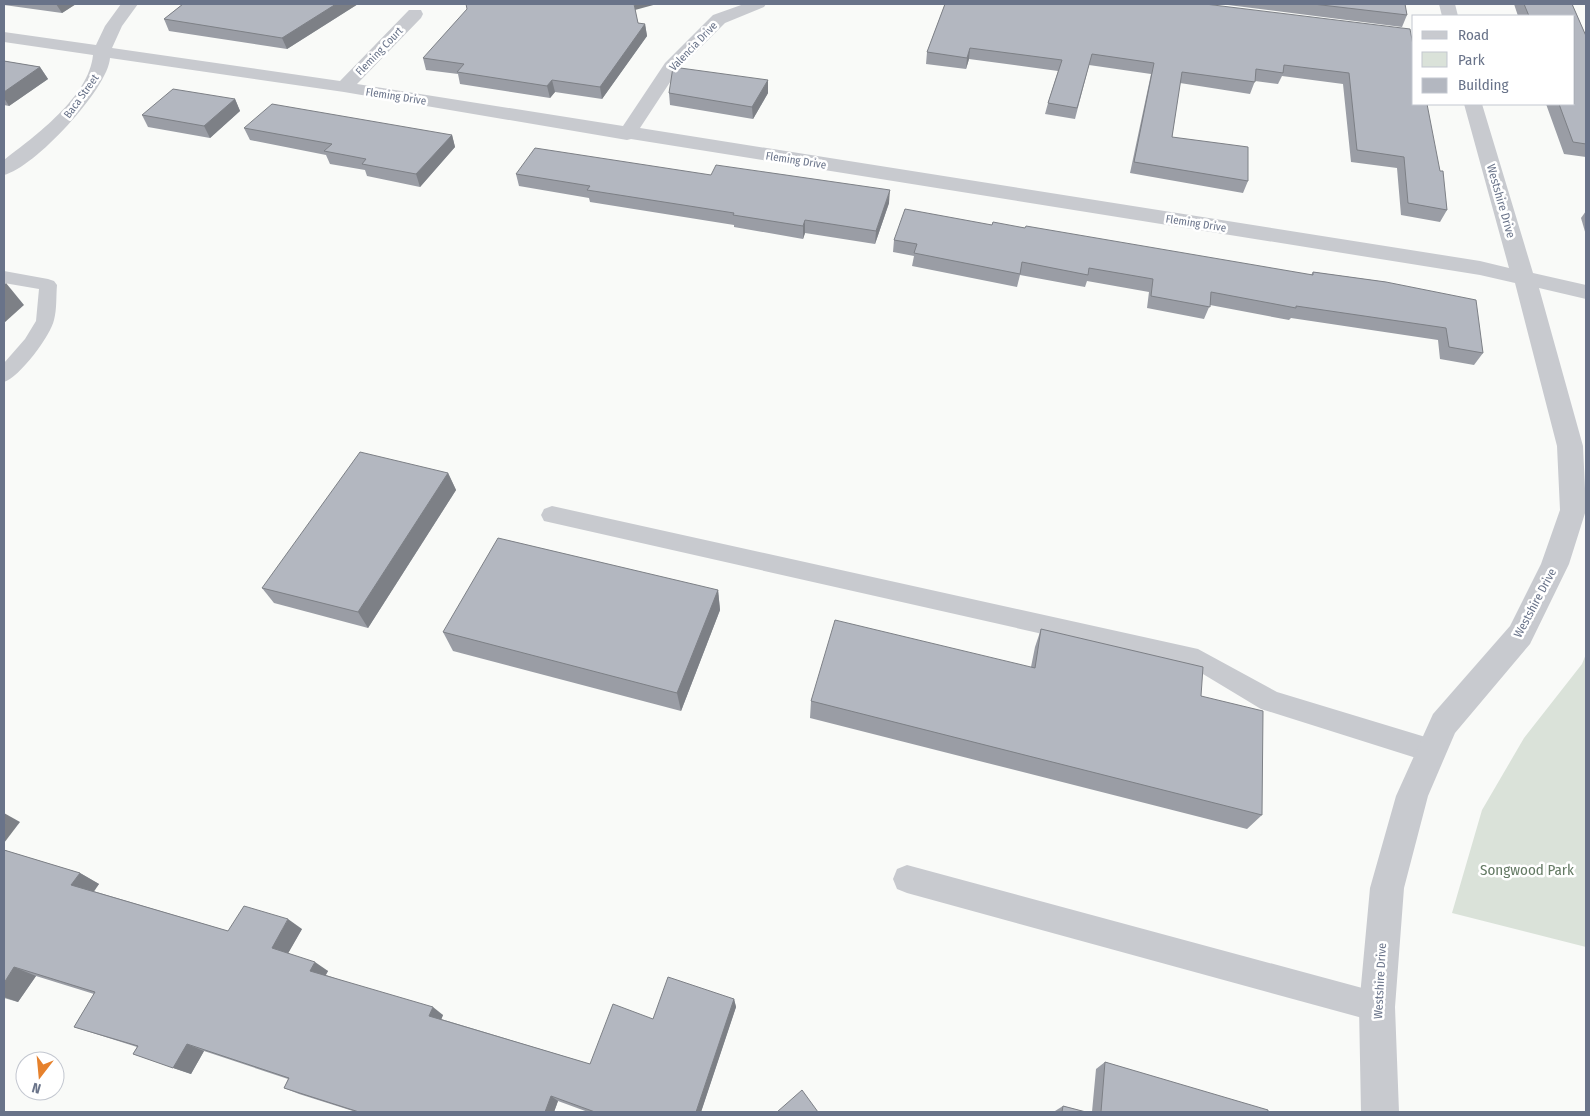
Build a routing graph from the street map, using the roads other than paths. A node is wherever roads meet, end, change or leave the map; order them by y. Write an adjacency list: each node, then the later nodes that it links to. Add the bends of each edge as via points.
1 (130, 4): 5 (street, Baca Street, via 107,34)
2 (758, 4): 8 (street, Valencia Drive, via 719,19 671,67)
3 (415, 14): 6 (street, Fleming Court)
4 (4, 37): 5 (street, Fleming Drive)
5 (102, 52): 6 (street, Fleming Drive); 9 (street, Baca Street, via 101,67 63,120)
6 (344, 87): 8 (street, Fleming Drive)
7 (1473, 105): 11 (street, Westshire Drive)
8 (628, 134): 11 (street, Fleming Drive, via 1480,268)
9 (4, 169)
10 (4, 277): 13 (lane, via 48,285 45,321 32,343)
11 (1525, 279): 12 (street, Fleming Drive); 15 (street, Westshire Drive, via 1570,446 1573,510 1555,564 1520,635 1444,724)
12 (1586, 292)
13 (4, 375)
14 (552, 516): 15 (lane, via 1198,659 1270,702)
15 (1432, 751): 17 (street, Westshire Drive, via 1412,796 1387,888)
16 (907, 879): 17 (lane)
17 (1377, 1008): 18 (street, Westshire Drive)
18 (1380, 1112)

